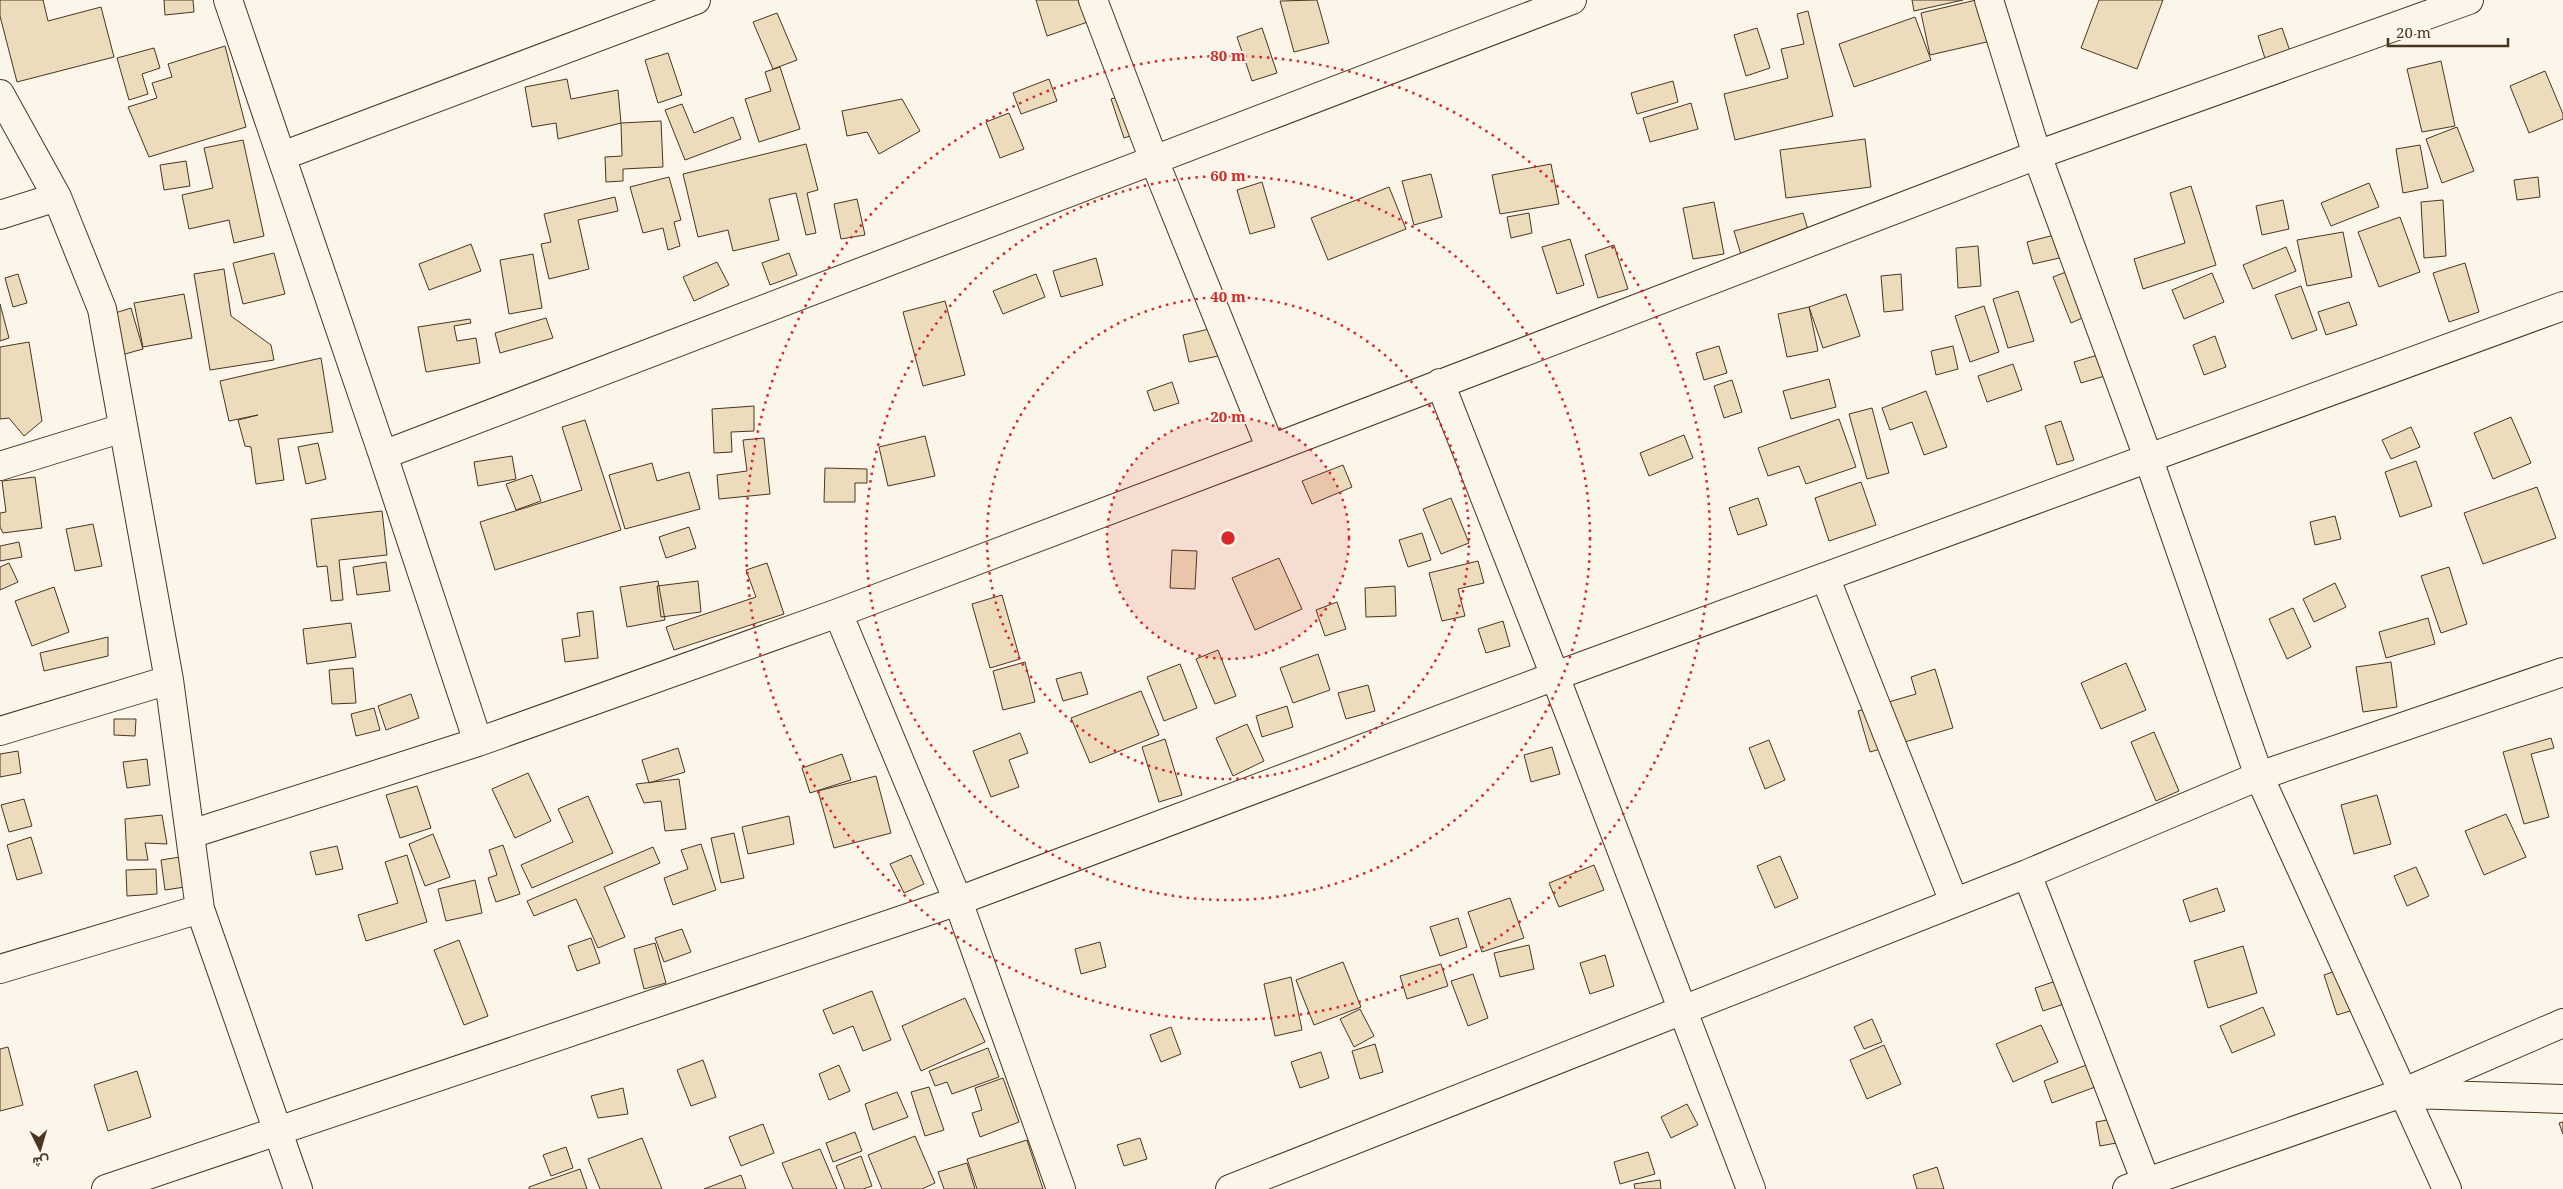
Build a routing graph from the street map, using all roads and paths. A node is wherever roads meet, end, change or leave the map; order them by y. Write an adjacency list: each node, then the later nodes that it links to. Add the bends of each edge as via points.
1 (228, 0): 8 (street)
2 (696, 0): 8 (street)
3 (1093, 0): 10 (street)
4 (1572, 0): 10 (street)
5 (1989, 0): 9 (street)
6 (2469, 0): 9 (street)
7 (0, 94): 11 (street)
8 (282, 156): 17 (street)
9 (2037, 156): 14 (street); 18 (street)
10 (1154, 160): 16 (street); 17 (street)
11 (58, 197): 12 (street); 15 (street, via 102,309)
12 (0, 215)
13 (2563, 306): 18 (street)
14 (1440, 383): 16 (street); 23 (street)
15 (123, 428): 19 (street); 24 (street)
16 (1271, 450): 21 (street)
17 (383, 455): 26 (street)
18 (2149, 460): 20 (street); 27 (street)
19 (0, 466)
20 (1825, 577): 23 (street); 31 (street)
21 (838, 613): 26 (street); 30 (street)
22 (2563, 672): 27 (street)
23 (1555, 676): 30 (street); 34 (street)
24 (169, 680): 25 (street); 28 (street)
25 (0, 731)
26 (478, 742): 28 (street)
27 (2259, 776): 29 (street); 36 (street)
28 (191, 834): 32 (street)
29 (2027, 874): 31 (street); 39 (street)
30 (958, 901): 38 (street); 42 (street)
31 (1954, 902): 34 (street)
32 (200, 910): 33 (street); 38 (street)
33 (0, 969)
34 (1683, 1009): 43 (street); 44 (street)
35 (2563, 1023): 36 (street)
36 (2402, 1093): 37 (street); 39 (street); 45 (street)
37 (2563, 1099)
38 (278, 1132): 40 (street); 41 (street)
39 (2136, 1186)
40 (106, 1189)
41 (298, 1189)
42 (1062, 1189)
43 (1230, 1189)
44 (1751, 1189)
45 (2447, 1189)

